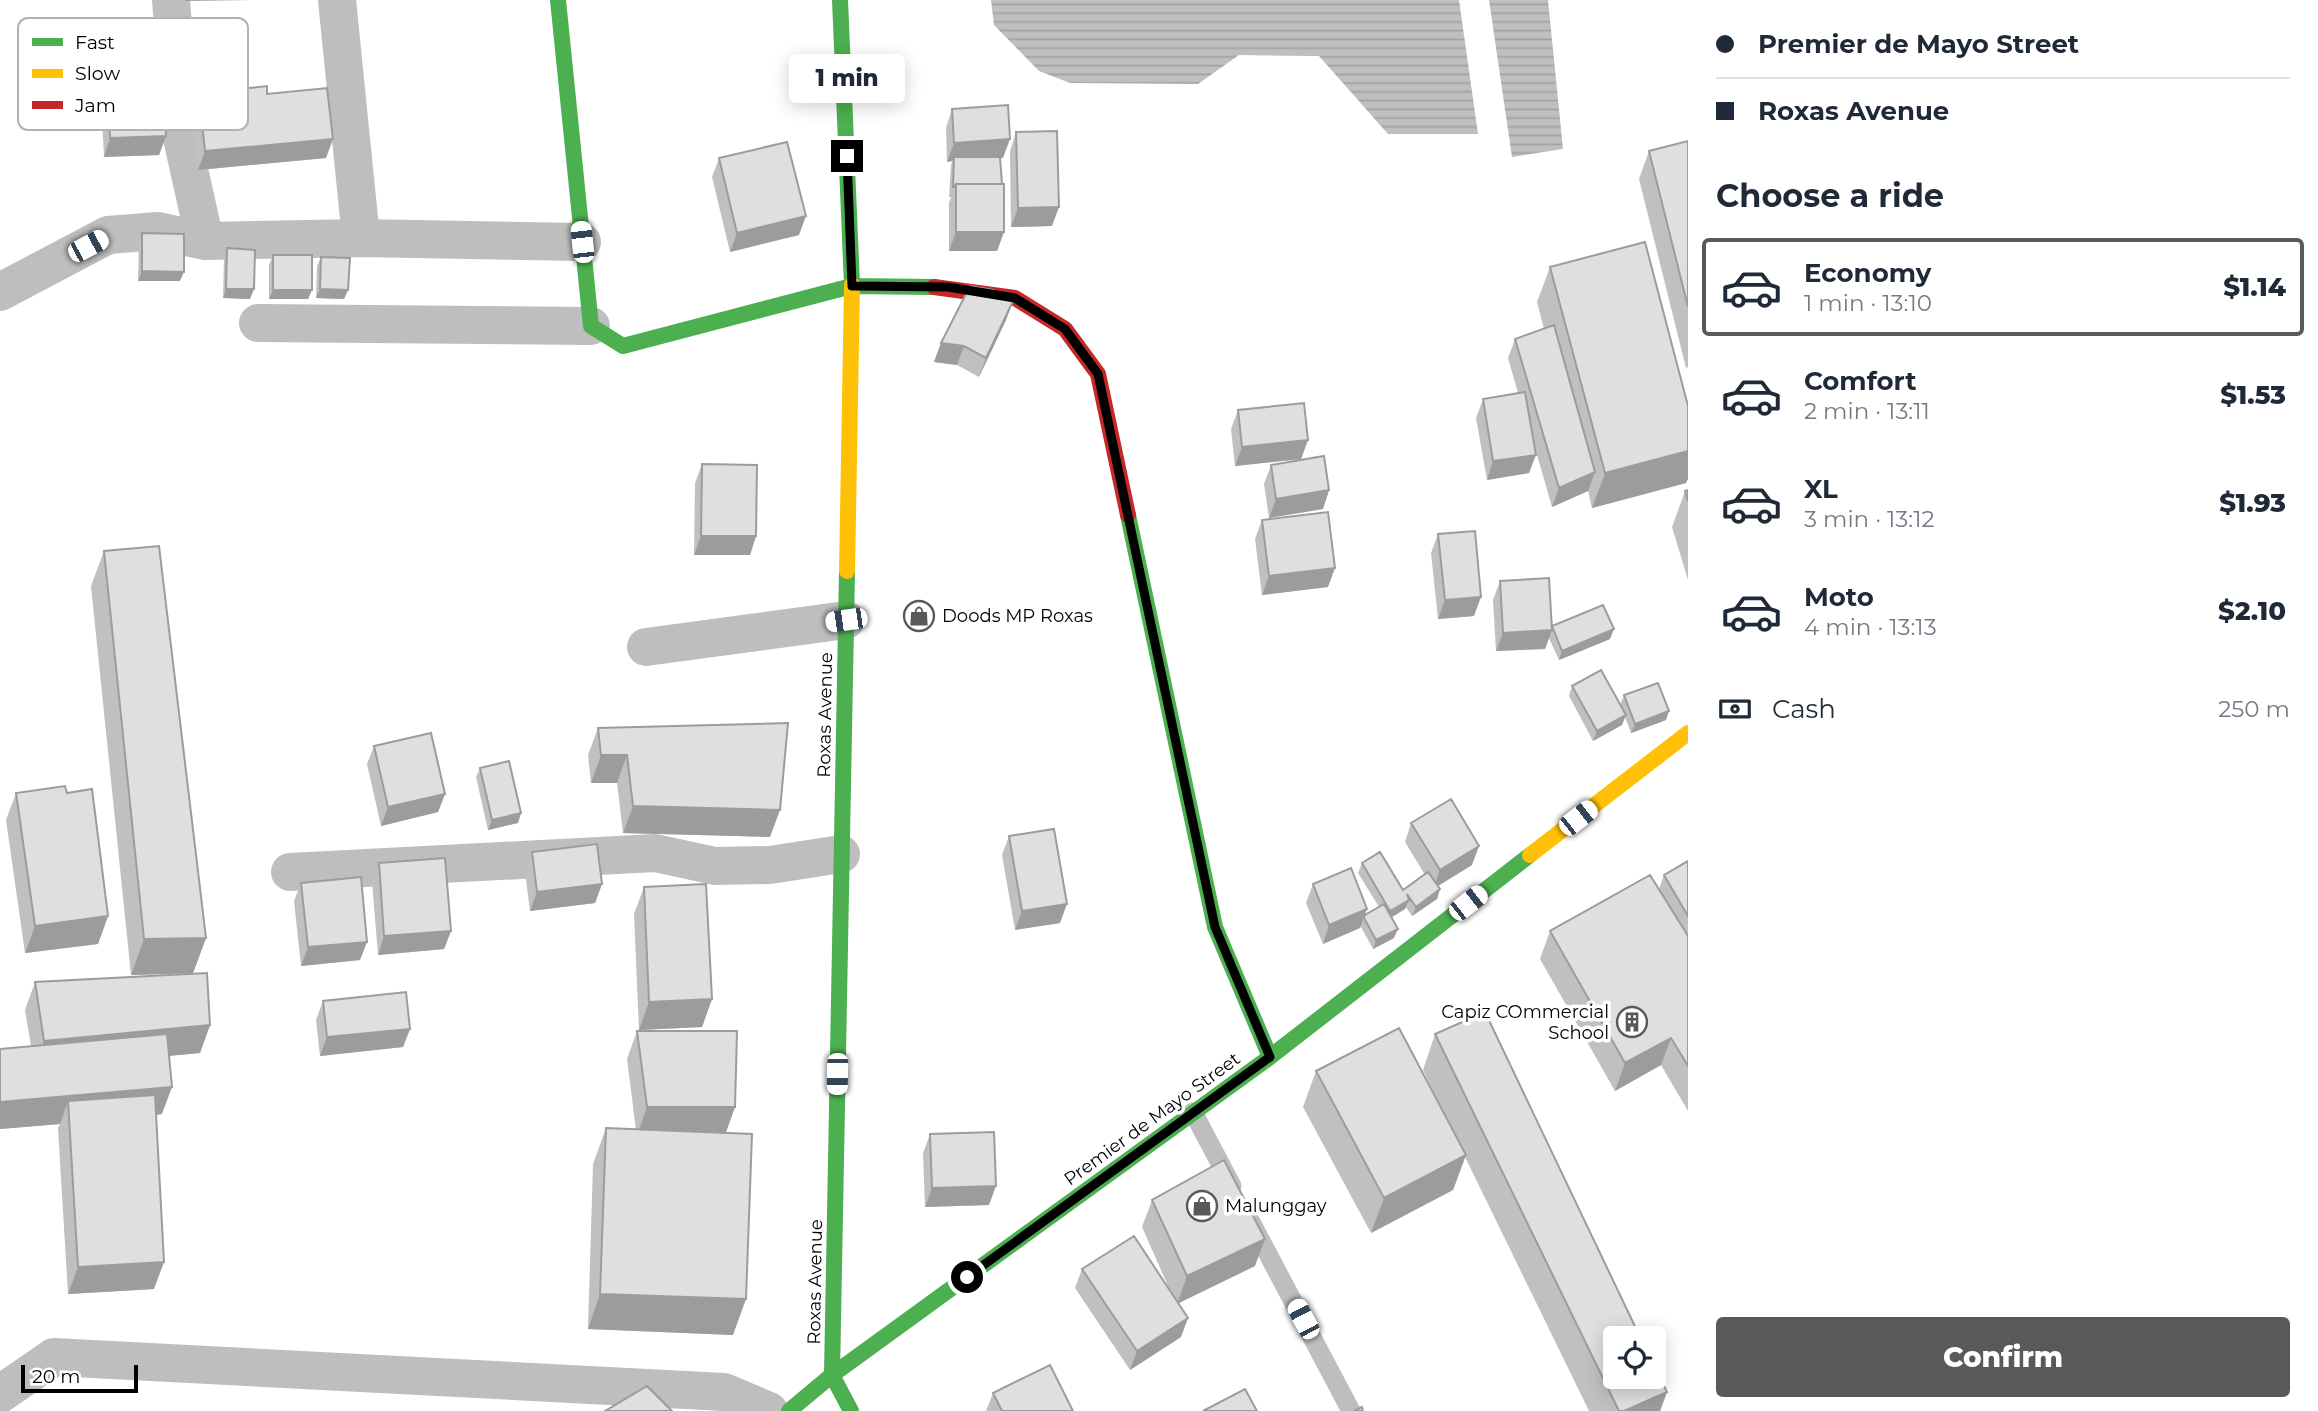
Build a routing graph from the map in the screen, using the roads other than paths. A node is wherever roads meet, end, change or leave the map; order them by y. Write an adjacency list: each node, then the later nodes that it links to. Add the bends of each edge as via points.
1 (171, 0): 5 (street)
2 (337, 0): 7 (street)
3 (558, 0): 9 (main road)
4 (840, 0): 10 (main road, Roxas Avenue)
5 (172, 18)
6 (181, 130): 8 (street)
7 (361, 238): 8 (street); 9 (street)
8 (205, 241): 11 (street, via 158,231 108,235)
9 (582, 242): 13 (main road)
10 (852, 286): 13 (main road, via 623,346); 14 (main road, Roxas Avenue); 19 (main road, via 948,287 1015,298 1065,329 1098,374 1215,927)
11 (0, 292)
12 (258, 323): 13 (street)
13 (591, 326)
14 (846, 620): 15 (street); 17 (main road, Roxas Avenue)
15 (646, 648)
16 (1688, 733): 19 (main road, Premier de Mayo Street)
17 (841, 854): 18 (street, via 770,865 715,866 655,853); 21 (main road, Roxas Avenue)
18 (290, 872)
19 (1270, 1057): 20 (main road, Premier de Mayo Street)
20 (1193, 1112): 21 (main road, Premier de Mayo Street); 26 (lane)
21 (832, 1376): 24 (main road); 25 (main road)
22 (0, 1394): 23 (street, via 54,1357 724,1392)
23 (769, 1411)
24 (789, 1411)
25 (851, 1411)
26 (1352, 1411)

